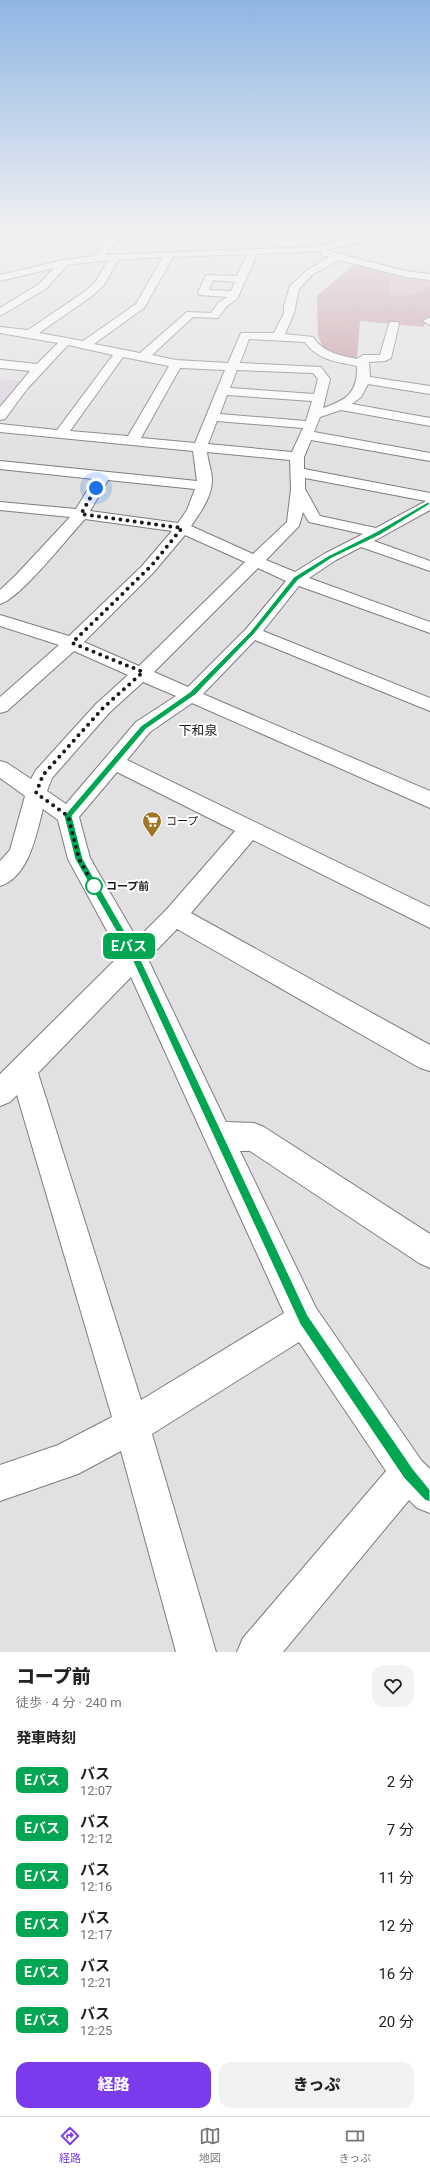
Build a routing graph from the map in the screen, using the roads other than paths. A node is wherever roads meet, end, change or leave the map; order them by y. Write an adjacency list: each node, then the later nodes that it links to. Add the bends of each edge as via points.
1 (62, 312): 7 (street)
2 (131, 312): 10 (street)
3 (217, 312): 13 (street, via 214,316 191,314)
4 (289, 312): 8 (street)
5 (394, 324): 14 (street, via 385,358 363,359)
6 (0, 330): 7 (street)
7 (30, 334): 9 (street)
8 (278, 337): 12 (street, via 309,339 314,348); 17 (street, via 245,335)
9 (66, 341): 10 (street); 18 (street)
10 (85, 345): 11 (street)
11 (120, 353): 13 (street); 30 (street)
12 (321, 353): 14 (street, via 329,357); 19 (street, via 321,368)
13 (143, 357): 16 (street)
14 (363, 363): 20 (street)
15 (0, 364): 18 (street)
16 (176, 364): 17 (street); 31 (street)
17 (233, 366): 19 (street); 22 (street)
18 (39, 368): 25 (street)
19 (317, 370): 23 (street, via 324,379)
20 (364, 380): 21 (street); 24 (street, via 361,389 351,400)
21 (430, 390)
22 (223, 391): 23 (street); 26 (street)
23 (318, 398): 28 (street)
24 (340, 406): 27 (street); 28 (street)
25 (0, 416)
26 (212, 417): 28 (street); 32 (street)
27 (430, 422)
28 (310, 425): 33 (street); 35 (street)
29 (0, 428): 30 (street)
30 (61, 434): 31 (street)
31 (132, 441): 32 (street)
32 (200, 447): 35 (street); 37 (street)
33 (430, 457)
34 (0, 465): 36 (street)
35 (298, 472): 38 (street); 42 (street, via 314,519); 44 (street, via 294,523)
36 (104, 476): 37 (street); 40 (street)
37 (204, 486): 41 (street, via 193,514)
38 (429, 504): 42 (street)
39 (0, 506): 40 (street)
40 (81, 514): 41 (street); 47 (street, via 22,579)
41 (182, 528): 44 (street); 51 (street, via 152,565)
42 (378, 533): 43 (street)
43 (361, 542): 45 (street); 46 (street, via 330,557)
44 (257, 561): 46 (street); 52 (street)
45 (430, 566)
46 (296, 579): 49 (street); 50 (street)
47 (0, 599)
48 (0, 620): 51 (street)
49 (430, 628)
50 (252, 633): 53 (street); 54 (street)
51 (72, 643): 52 (street); 55 (street)
52 (143, 672): 53 (street); 58 (street, via 103,708 43,775)
53 (192, 694): 56 (street, via 143,727); 59 (street)
54 (430, 706)
55 (0, 707)
56 (114, 762): 60 (street); 61 (street)
57 (0, 768): 58 (street)
58 (36, 793): 60 (street); 62 (street, via 20,853)
59 (430, 800)
60 (68, 816): 65 (street, via 79,859)
61 (250, 829): 63 (street); 64 (street)
62 (0, 877)
63 (174, 916): 65 (street); 66 (street)
64 (430, 918)
65 (135, 958): 67 (street); 69 (street)
66 (430, 1059)
67 (23, 1070): 68 (street); 72 (street)
68 (0, 1093)
69 (220, 1136): 70 (street, via 254,1137); 71 (street)
70 (430, 1252)
71 (304, 1320): 72 (street); 74 (street)
72 (132, 1426): 73 (street, via 65,1461); 75 (street)
73 (0, 1483)
74 (419, 1484): 76 (street)
75 (196, 1652)
76 (257, 1652)

